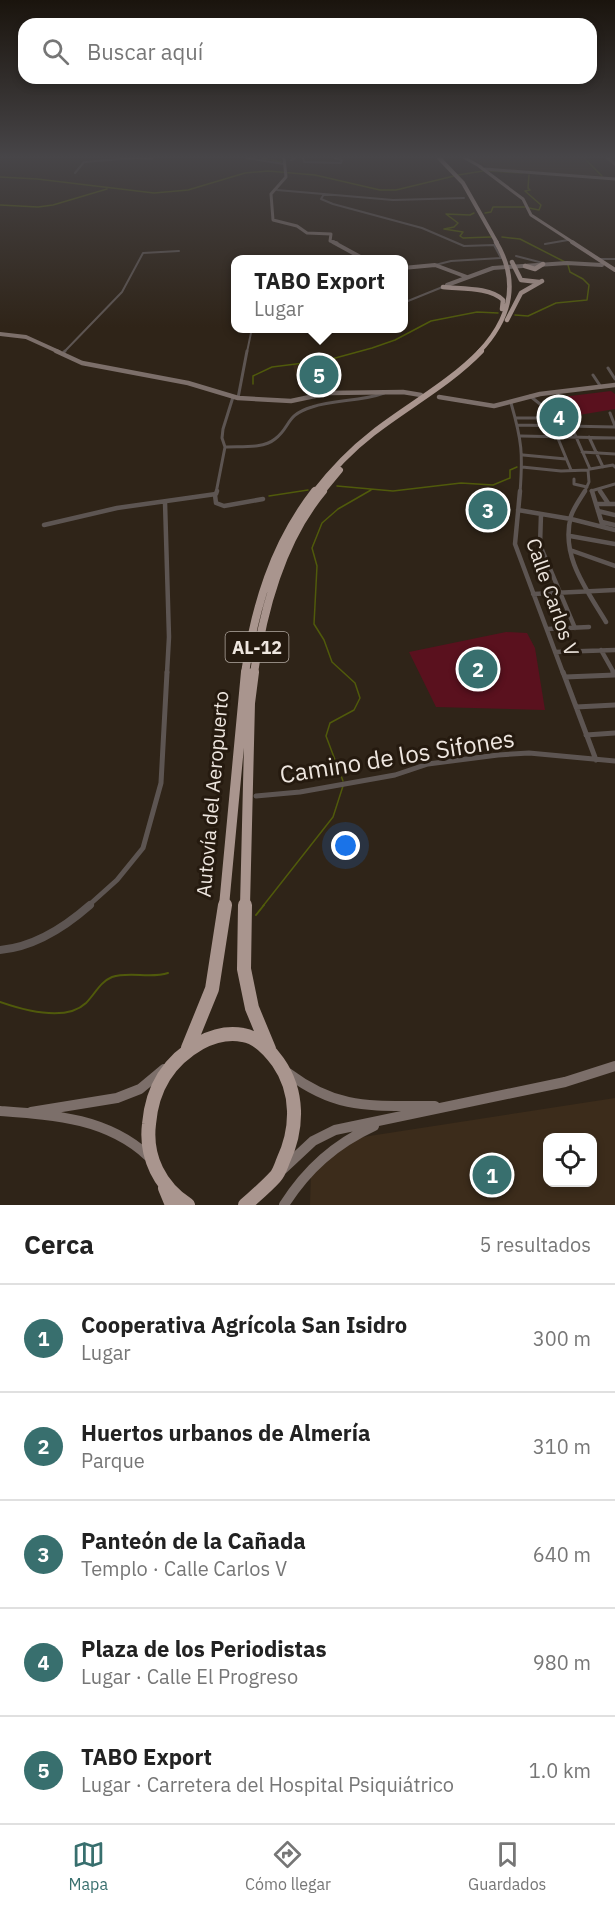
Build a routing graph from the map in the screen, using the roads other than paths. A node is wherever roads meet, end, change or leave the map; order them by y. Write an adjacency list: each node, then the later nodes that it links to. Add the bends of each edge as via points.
1 (273, 214): 8 (street, via 274,221 297,226 307,233 331,234 330,241)
2 (371, 214): 13 (street, via 422,228 464,246 494,245 501,258)
3 (479, 214): 11 (highway, Autovía del Aeropuerto / AL-12)
4 (531, 214): 5 (main road)
5 (568, 240): 6 (street); 15 (main road)
6 (545, 244)
7 (179, 251): 28 (street, via 143,253 122,292)
8 (356, 255)
9 (516, 256): 12 (street)
10 (615, 259): 15 (street)
11 (510, 263): 20 (highway, via 521,280); 22 (highway, via 506,284 500,289); 24 (highway, Autovía del Aeropuerto / AL-12, via 515,287); 25 (highway, Autovía del Aeropuerto / AL-12, via 510,294)
12 (541, 264): 14 (street); 15 (street); 17 (highway)
13 (435, 265): 18 (street); 19 (street)
14 (519, 265)
15 (604, 265)
16 (525, 266): 17 (highway); 19 (street, via 500,267)
17 (534, 267): 20 (highway)
18 (408, 268)
19 (468, 277): 21 (street)
20 (542, 281): 24 (highway, via 521,293)
21 (448, 286): 22 (highway); 23 (street)
22 (482, 291): 25 (highway, via 503,300)
23 (408, 301)
24 (507, 320): 113 (highway, Autovía del Aeropuerto / AL-12, via 493,344 466,371 370,442 337,474 301,522 273,582 257,645 250,703 244,941 246,985)
25 (495, 332): 112 (highway, Autovía del Aeropuerto / AL-12, via 459,372 372,434 331,472 294,522 270,570 253,622 243,680 218,960 212,989)
26 (251, 333): 38 (street)
27 (0, 334): 28 (street, via 26,337)
28 (62, 354): 38 (street, via 82,363 188,382)
29 (608, 368): 31 (street)
30 (593, 375): 33 (street)
31 (615, 379)
32 (615, 385): 33 (street)
33 (601, 387): 35 (street)
34 (384, 393): 36 (street); 38 (street, via 329,393 291,401); 56 (street, via 307,407 285,422 273,441)
35 (557, 393): 37 (street); 42 (street)
36 (421, 395)
37 (530, 396): 40 (street); 41 (street, via 535,404)
38 (235, 397): 56 (street, via 223,429)
39 (439, 397): 40 (street, via 488,406)
40 (511, 404): 44 (street, Calle Carlos V)
41 (549, 410): 42 (street); 45 (street)
42 (564, 410): 49 (street)
43 (610, 413): 46 (street)
44 (515, 418): 45 (street); 48 (street, Calle Carlos V)
45 (552, 418): 47 (street)
46 (614, 418): 50 (street)
47 (555, 424): 48 (street); 49 (street)
48 (517, 425): 51 (street, Calle Carlos V)
49 (571, 425): 50 (street); 53 (street)
50 (615, 426)
51 (521, 436): 52 (street); 60 (street, Calle Carlos V)
52 (557, 436): 53 (street); 61 (street)
53 (575, 436): 54 (street); 57 (street)
54 (589, 437): 55 (street); 58 (street)
55 (615, 438)
56 (225, 447): 72 (street)
57 (582, 452): 58 (street); 65 (street)
58 (596, 453): 59 (street); 62 (street)
59 (615, 454)
60 (523, 455): 61 (street); 64 (street, Calle Carlos V)
61 (566, 459): 66 (street)
62 (603, 466): 63 (street); 65 (street)
63 (614, 466)
64 (522, 467): 66 (street); 78 (street, Calle Carlos V)
65 (589, 469): 66 (street); 69 (street)
66 (571, 470)
67 (574, 478): 69 (street, via 574,484)
68 (615, 484): 70 (street)
69 (587, 488): 71 (street); 82 (street)
70 (599, 489): 71 (street); 75 (street)
71 (592, 491): 76 (street)
72 (215, 495): 73 (street, via 216,503 224,506); 74 (street)
73 (263, 499)
74 (165, 502): 83 (street, via 117,508); 111 (street, via 169,637 162,783 143,848 117,880 78,915 49,935 14,949)
75 (608, 503): 76 (street); 77 (street)
76 (596, 504): 79 (street)
77 (615, 504)
78 (518, 510): 80 (street); 94 (street, Calle Carlos V, via 515,544)
79 (598, 511): 81 (street); 84 (street)
80 (542, 514): 82 (street); 93 (street, via 540,545)
81 (615, 515)
82 (571, 519): 84 (street); 87 (street)
83 (44, 525)
84 (602, 525): 85 (street); 86 (street)
85 (615, 525)
86 (615, 530)
87 (570, 536): 88 (street); 89 (street)
88 (615, 544)
89 (570, 550): 90 (street); 92 (street)
90 (615, 566)
91 (615, 590): 92 (street)
92 (589, 591): 93 (street); 95 (street)
93 (559, 592): 94 (street); 96 (street)
94 (533, 594): 98 (street, Calle Carlos V)
95 (606, 622)
96 (574, 627): 97 (street); 98 (street)
97 (589, 627)
98 (547, 628): 101 (street, Calle Carlos V)
99 (601, 650): 100 (street); 101 (street); 102 (street)
100 (615, 650)
101 (555, 652): 103 (street, Calle Carlos V)
102 (615, 675): 103 (street)
103 (565, 677): 105 (street, Calle Carlos V)
104 (615, 705): 105 (street)
105 (576, 707): 107 (street, Calle Carlos V)
106 (615, 733): 107 (street)
107 (586, 735): 108 (street, Calle Carlos V)
108 (596, 760): 109 (street, Camino de los Sifones); 110 (street, Camino de los Sifones, via 529,753 498,755 428,764 395,775 300,792)
109 (615, 761)
110 (256, 796)
111 (0, 950)
112 (189, 1048): 113 (highway, AL-12, via 207,1037 224,1034 248,1037); 114 (highway, AL-12)
113 (269, 1049): 116 (highway, AL-12)
114 (171, 1063): 119 (street, via 140,1089 117,1098); 121 (highway, AL-12, via 158,1083 150,1107)
115 (615, 1066): 117 (street, via 565,1082)
116 (287, 1073): 117 (street, via 310,1089 343,1101 363,1105); 122 (highway, AL-12, via 297,1110 290,1152)
117 (445, 1106): 120 (street)
118 (0, 1111): 119 (street)
119 (24, 1113): 121 (street, via 110,1129)
120 (385, 1121): 122 (street, via 324,1134); 128 (street, via 326,1153)
121 (151, 1158): 123 (highway, AL-12)
122 (281, 1172): 124 (highway, AL-12)
123 (164, 1184): 125 (highway, AL-12); 126 (highway, AL-12)
124 (260, 1200): 127 (highway, AL-12)
125 (172, 1205)
126 (188, 1205)
127 (245, 1205)
128 (284, 1205)

